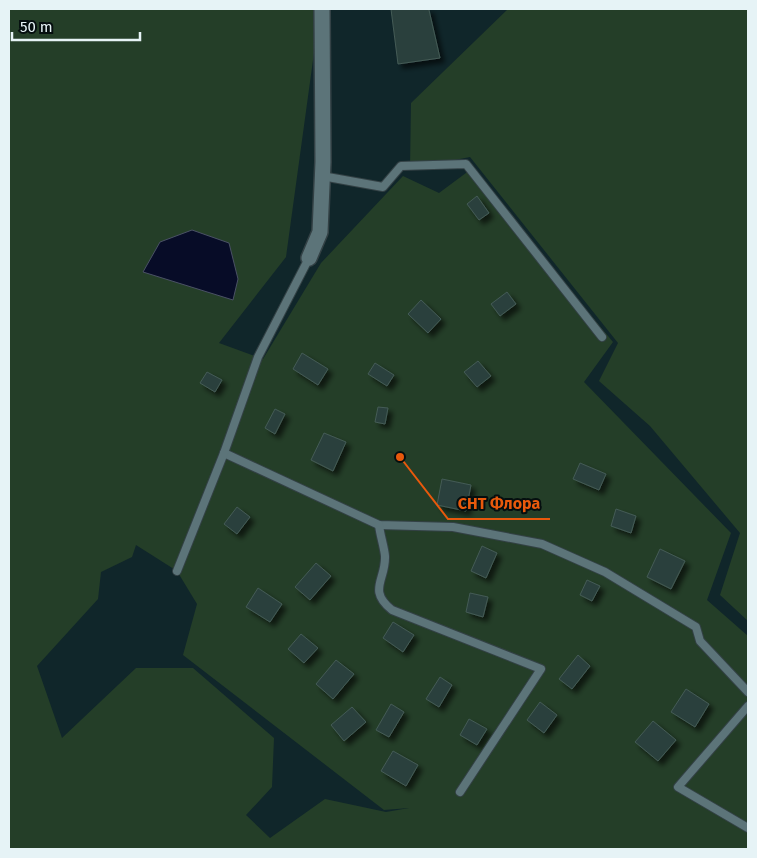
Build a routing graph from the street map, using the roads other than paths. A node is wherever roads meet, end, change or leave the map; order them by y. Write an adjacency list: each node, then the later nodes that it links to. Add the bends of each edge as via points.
1 (322, 9): 2 (street)
2 (322, 176): 3 (street, via 320,232); 4 (lane, via 383,187 401,166 466,164)
3 (309, 258): 5 (lane, via 258,357)
4 (602, 337)
5 (224, 453): 6 (lane); 7 (lane)
6 (379, 524): 8 (lane, via 453,527 542,544 605,572 696,627 700,641); 10 (lane, via 385,557 378,591 383,602 392,610 541,669)
7 (177, 571)
8 (748, 692)
9 (748, 706): 11 (lane, via 678,787)
10 (460, 792)
11 (748, 828)

